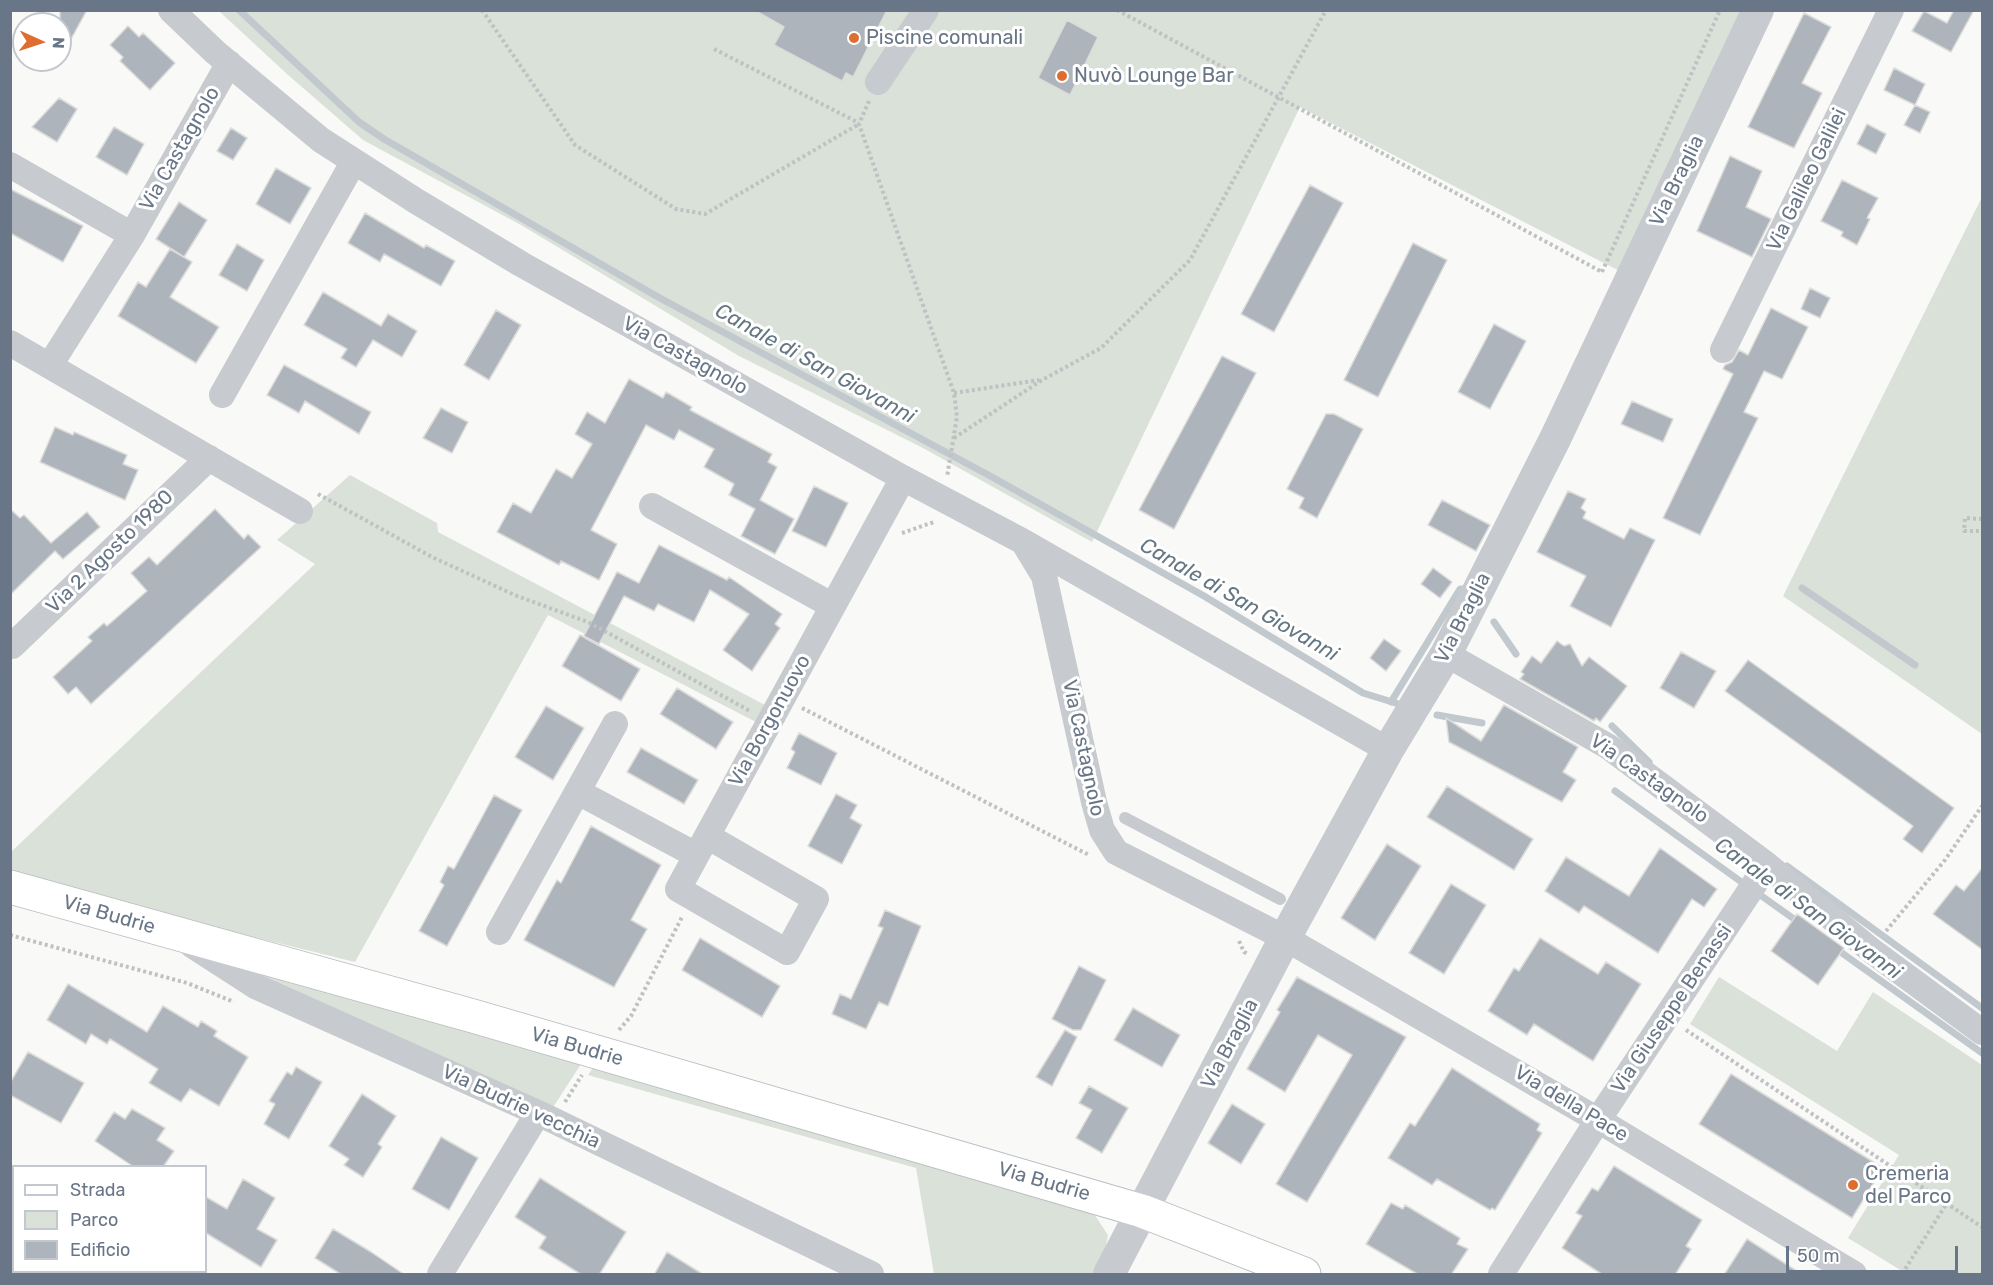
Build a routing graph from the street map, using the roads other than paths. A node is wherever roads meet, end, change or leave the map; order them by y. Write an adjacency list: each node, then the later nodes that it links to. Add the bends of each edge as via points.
1 (171, 10): 5 (street, Via Castagnolo)
2 (926, 10): 6 (street)
3 (1758, 10): 23 (street, Via Braglia, via 1555,439)
4 (1891, 10): 11 (street, Via Galileo Galilei)
5 (229, 63): 7 (street, Via Castagnolo, via 321,140); 9 (street, Via Castagnolo)
6 (878, 82)
7 (354, 161): 13 (street); 15 (street, Via Castagnolo, via 521,264)
8 (10, 165): 9 (street, Via Castagnolo)
9 (132, 235): 12 (street, Via Castagnolo)
10 (10, 343): 12 (street)
11 (1723, 350)
12 (50, 365): 14 (street)
13 (222, 395)
14 (209, 458): 16 (street); 22 (street, Via 2 Agosto 1980)
15 (903, 478): 18 (street, Via Castagnolo); 20 (street, Via Borgonuovo)
16 (306, 501)
17 (652, 506): 20 (street)
18 (1022, 541): 19 (street, Via Castagnolo); 21 (street, Via Castagnolo, via 1044,576)
19 (1101, 586): 21 (street, Via Castagnolo, via 1077,584 1068,590 1061,600); 25 (street, Via Castagnolo)
20 (833, 606): 28 (street, Via Borgonuovo)
21 (1058, 631): 34 (street, Via Castagnolo, via 1099,821 1116,852)
22 (12, 646)
23 (1446, 654): 25 (street, Via Braglia); 29 (street, Via Castagnolo, via 1609,747)
24 (615, 724): 26 (street)
25 (1388, 750): 34 (street, Via Braglia)
26 (578, 792): 28 (street); 33 (street)
27 (1125, 818): 31 (lane)
28 (702, 846): 28 (street, Via Borgonuovo, via 678,889 787,952 816,899)
29 (1757, 881): 35 (street, Via Castagnolo, via 1872,951); 37 (street, Via Giuseppe Benassi)
30 (10, 887): 32 (main road, Via Budrie)
31 (1280, 899)
32 (174, 933): 36 (street, Via Budrie vecchia, via 257,987); 38 (main road, Via Budrie)
33 (499, 933)
34 (1285, 938): 37 (street, Via della Pace); 38 (street, Via Braglia)
35 (1983, 1032)
36 (545, 1117): 39 (street); 40 (street, Via Budrie vecchia)
37 (1598, 1120): 43 (street, Via Giuseppe Benassi); 44 (street, Via della Pace)
38 (1142, 1211): 41 (street, Via Braglia); 42 (main road, Via Budrie)
39 (440, 1275)
40 (872, 1275)
41 (1110, 1275)
42 (1304, 1275)
43 (1501, 1275)
44 (1854, 1275)

